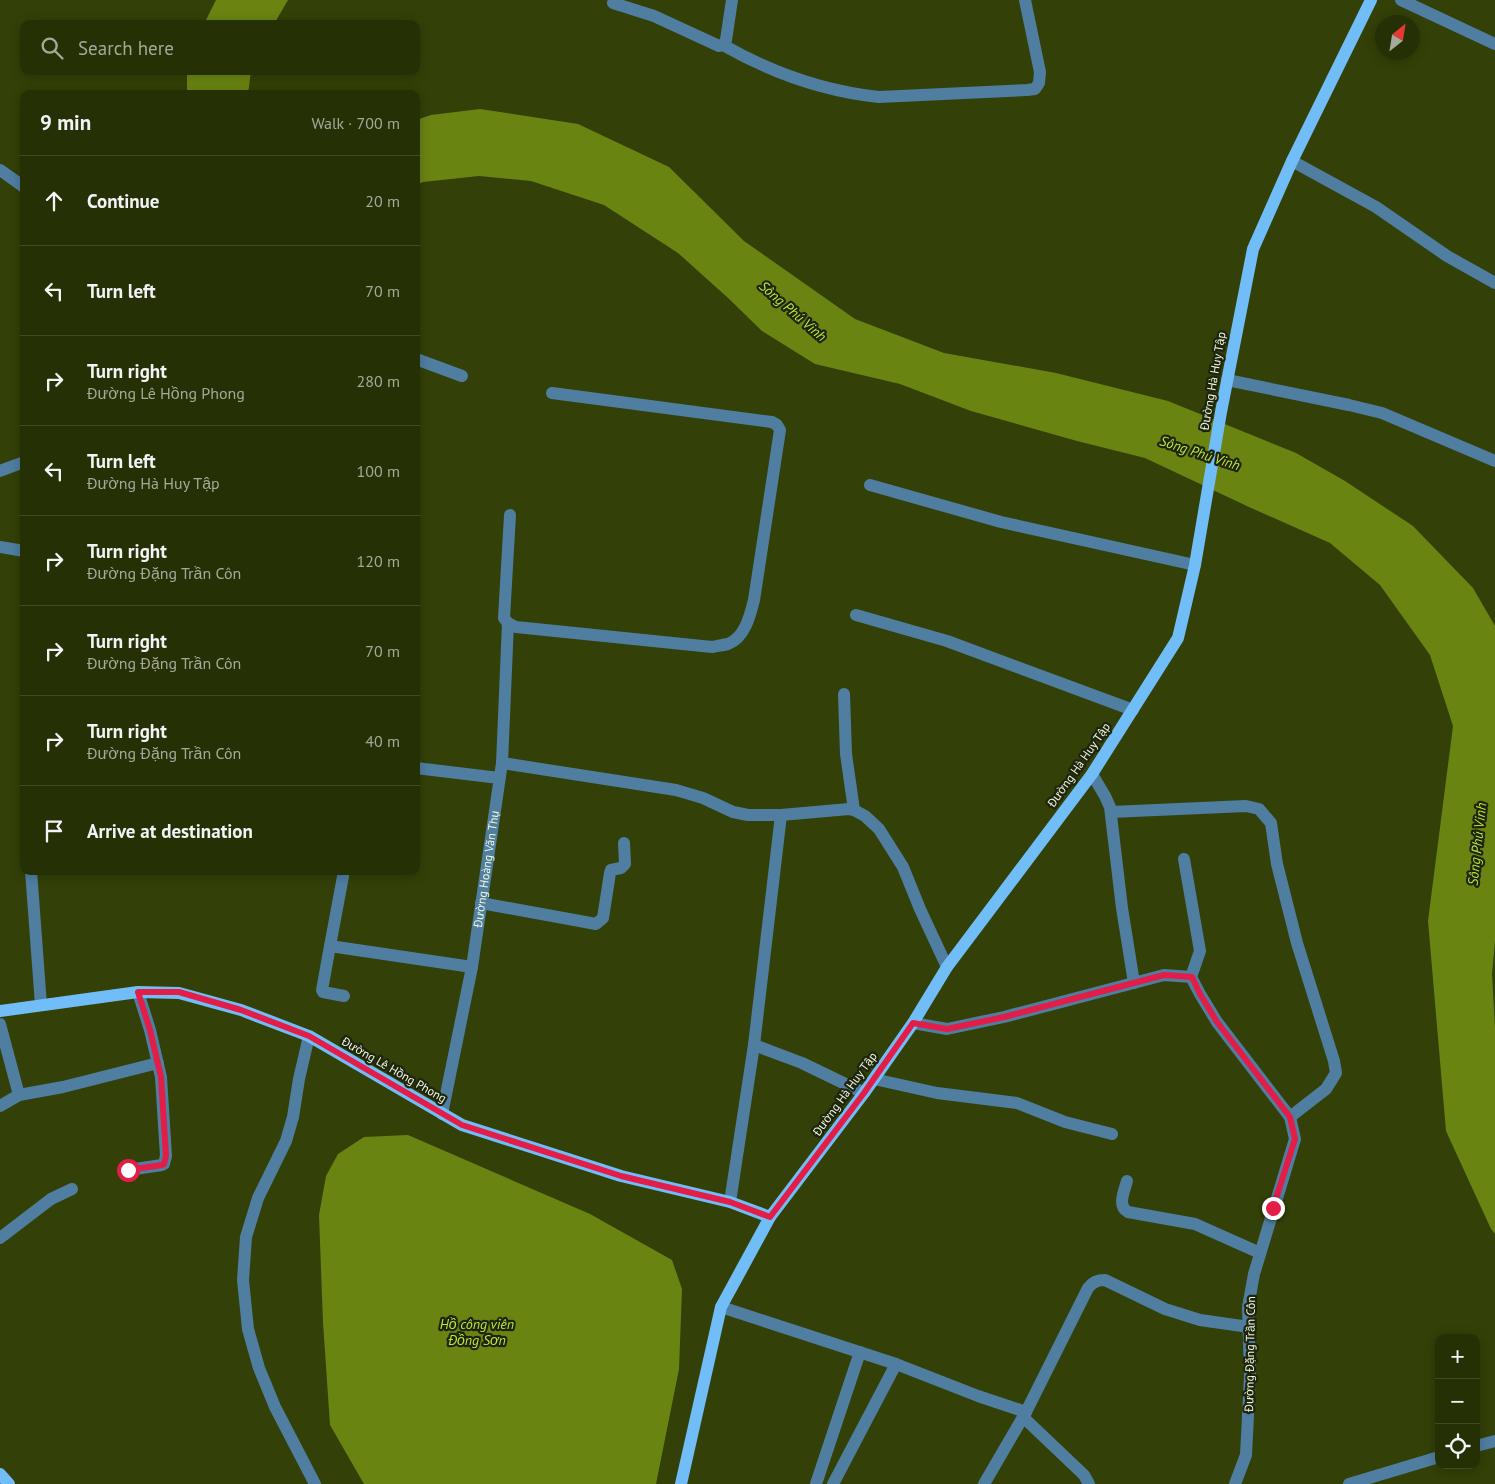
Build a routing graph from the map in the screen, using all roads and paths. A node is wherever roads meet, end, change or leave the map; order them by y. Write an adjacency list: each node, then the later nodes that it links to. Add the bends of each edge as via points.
1 (732, 0): 7 (street)
2 (1025, 0): 7 (street, via 1040,72 1035,89 879,97 856,94 793,78)
3 (1371, 0): 8 (main road, Đường Hà Huy Tập)
4 (1401, 0): 6 (street)
5 (613, 3): 7 (street, via 654,16 714,45)
6 (1495, 44)
7 (723, 45)
8 (1292, 161): 11 (street, via 1376,207 1447,256); 14 (main road, Đường Hà Huy Tập, via 1254,249)
9 (0, 170): 10 (street)
10 (20, 184)
11 (1495, 282)
12 (420, 360): 13 (street)
13 (462, 376)
14 (1227, 380): 16 (street, via 1382,413); 23 (main road, Đường Hà Huy Tập)
15 (552, 393): 25 (street, via 778,425 780,430 754,600 749,620 738,638 712,647 516,627)
16 (1495, 461)
17 (20, 464): 18 (street)
18 (0, 471)
19 (870, 485): 23 (street, via 1002,522)
20 (510, 515): 25 (street, Đường Hoàng Văn Thụ, via 504,618)
21 (0, 547): 22 (street)
22 (20, 550)
23 (1195, 565): 27 (main road, Đường Hà Huy Tập, via 1178,638)
24 (856, 615): 27 (street, via 947,641)
25 (508, 623): 28 (street, Đường Hoàng Văn Thụ)
26 (844, 694): 32 (street, via 846,754)
27 (1133, 710): 30 (main road, Đường Hà Huy Tập)
28 (502, 763): 31 (street, Đường Hoàng Văn Thụ); 34 (street, via 676,790 733,812)
29 (420, 768): 31 (street)
30 (1092, 774): 33 (street); 42 (main road, Đường Hà Huy Tập)
31 (499, 778): 39 (street, Đường Hoàng Văn Thụ)
32 (854, 810): 34 (street); 42 (street, via 879,829 895,852)
33 (1111, 812): 44 (street); 59 (street, via 1246,806 1259,809 1271,823 1277,864 1297,943 1336,1073 1326,1089)
34 (781, 816): 52 (street)
35 (624, 844): 39 (street, via 624,864 611,870 603,918 596,924)
36 (1184, 859): 43 (street, via 1200,951)
37 (31, 875): 47 (street)
38 (343, 875): 40 (street)
39 (481, 903): 41 (street, Đường Hoàng Văn Thụ)
40 (330, 946): 41 (street); 46 (street, via 322,990)
41 (472, 967): 58 (street, Đường Hoàng Văn Thụ)
42 (947, 967): 49 (main road, Đường Hà Huy Tập)
43 (1192, 977): 44 (street, via 1164,975); 59 (street, Đường Đặng Trần Côn, via 1217,1022)
44 (1134, 983): 49 (street, via 947,1029)
45 (138, 992): 47 (main road, Đường Lê Hồng Phong); 51 (main road, Đường Lê Hồng Phong, via 179,992 241,1010); 53 (street)
46 (344, 996)
47 (41, 1005): 48 (main road, Đường Lê Hồng Phong)
48 (0, 1011)
49 (913, 1023): 54 (main road, Đường Hà Huy Tập)
50 (0, 1024): 56 (street)
51 (309, 1036): 58 (main road, Đường Lê Hồng Phong); 78 (street, via 286,1141 258,1198 246,1238 243,1280 248,1329 259,1368 275,1407)
52 (754, 1045): 55 (street); 64 (street)
53 (158, 1063): 56 (street); 61 (street, via 163,1100 164,1164)
54 (874, 1079): 55 (main road, Đường Hà Huy Tập); 60 (street, via 937,1093 1017,1103 1065,1122)
55 (864, 1093): 65 (main road, Đường Hà Huy Tập)
56 (19, 1094): 57 (street)
57 (0, 1106)
58 (442, 1114): 64 (main road, Đường Lê Hồng Phong, via 462,1125 621,1176)
59 (1290, 1117): 67 (street, Đường Đặng Trần Côn, via 1295,1139)
60 (1112, 1134)
61 (128, 1170)
62 (1127, 1181): 67 (street, via 1122,1204 1124,1210 1195,1224)
63 (72, 1189): 66 (street, via 51,1199)
64 (730, 1202): 65 (main road, Đường Lê Hồng Phong)
65 (770, 1217): 68 (main road, Đường Hà Huy Tập)
66 (0, 1238)
67 (1260, 1253): 69 (street, Đường Đặng Trần Côn, via 1248,1307)
68 (721, 1307): 70 (street); 79 (main road, Đường Hà Huy Tập)
69 (1250, 1327): 72 (street, via 1200,1320 1165,1310 1117,1285 1098,1280 1088,1288); 84 (street, Đường Đặng Trần Côn, via 1246,1455)
70 (860, 1352): 71 (street); 80 (street)
71 (896, 1364): 72 (street); 81 (street)
72 (1025, 1414): 82 (street); 83 (street)
73 (1495, 1441): 74 (street)
74 (1480, 1445)
75 (1435, 1458): 85 (street)
76 (0, 1474): 77 (main road)
77 (9, 1484)
78 (315, 1484)
79 (682, 1484)
80 (816, 1484)
81 (833, 1484)
82 (984, 1484)
83 (1089, 1484)
84 (1235, 1484)
85 (1349, 1484)

